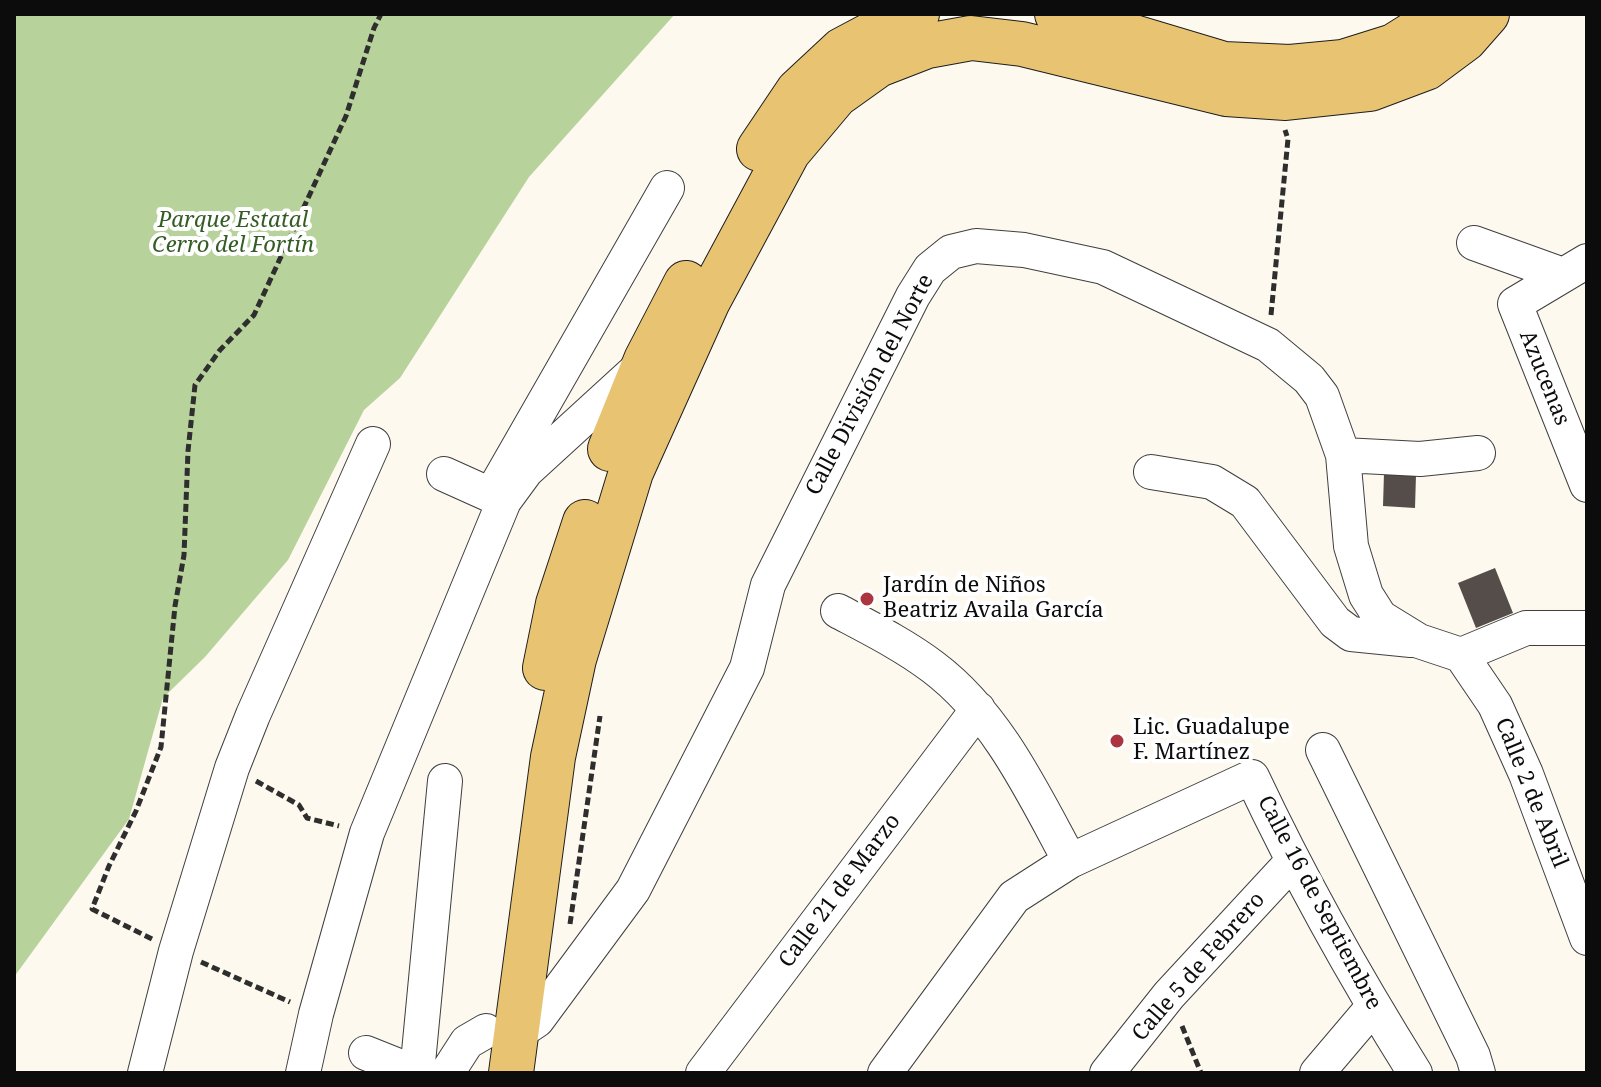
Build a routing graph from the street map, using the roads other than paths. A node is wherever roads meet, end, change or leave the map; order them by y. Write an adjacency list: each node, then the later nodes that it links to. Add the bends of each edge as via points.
1 (917, 14): 8 (main road, via 842,50 798,91 744,170)
2 (1057, 14): 3 (main road, via 1224,64 1290,67 1343,62 1394,46)
3 (1445, 14)
4 (1487, 14): 28 (main road, via 1465,39 1426,68 1370,89 1286,98 1226,94 1022,44 971,38 927,46 878,65 836,95 788,152 708,301 631,472 574,659)
5 (667, 188): 15 (street)
6 (1474, 243): 7 (street)
7 (1575, 268): 14 (street, Azucenas, via 1515,304)
8 (646, 360): 15 (street); 28 (main road, via 604,464 558,604 521,783)
9 (373, 444): 30 (street, via 232,768)
10 (1478, 453): 11 (street, via 1420,459)
11 (1343, 455): 18 (street, Calle División del Norte, via 1351,546 1366,595 1380,617); 28 (street, Calle División del Norte, via 1322,396 1268,345 1103,267 1024,250 976,246 951,252 930,269 913,296 768,585 747,668 633,890 537,1020)
12 (1151, 472): 18 (street, via 1212,482 1245,502 1335,622 1351,634)
13 (444, 474): 15 (street)
14 (1587, 486)
15 (497, 498): 31 (street, via 367,833)
16 (838, 611): 20 (street, via 935,668)
17 (1587, 628): 19 (street, via 1526,628)
18 (1419, 641): 19 (street, Calle División del Norte)
19 (1461, 655): 25 (street, Calle 2 de Abril, via 1495,705 1526,774)
20 (978, 709): 23 (street); 29 (street, Calle 21 de Marzo)
21 (1323, 750): 38 (street)
22 (445, 781): 32 (street)
23 (1070, 861): 24 (street, Calle 16 de Septiembre, via 1252,777); 34 (street, Calle 16 de Septiembre, via 1014,897)
24 (1292, 862): 26 (street, Calle 16 de Septiembre); 35 (street, Calle 5 de Febrero, via 1169,995)
25 (1587, 938)
26 (1373, 1007): 36 (street); 37 (street, Calle 16 de Septiembre)
27 (366, 1053): 32 (street)
28 (498, 1053): 33 (street, Calle División del Norte, via 467,1042)
29 (717, 1068)
30 (145, 1073)
31 (303, 1073)
32 (416, 1073)
33 (447, 1073)
34 (885, 1073)
35 (1107, 1073)
36 (1317, 1073)
37 (1415, 1073)
38 (1478, 1073)

